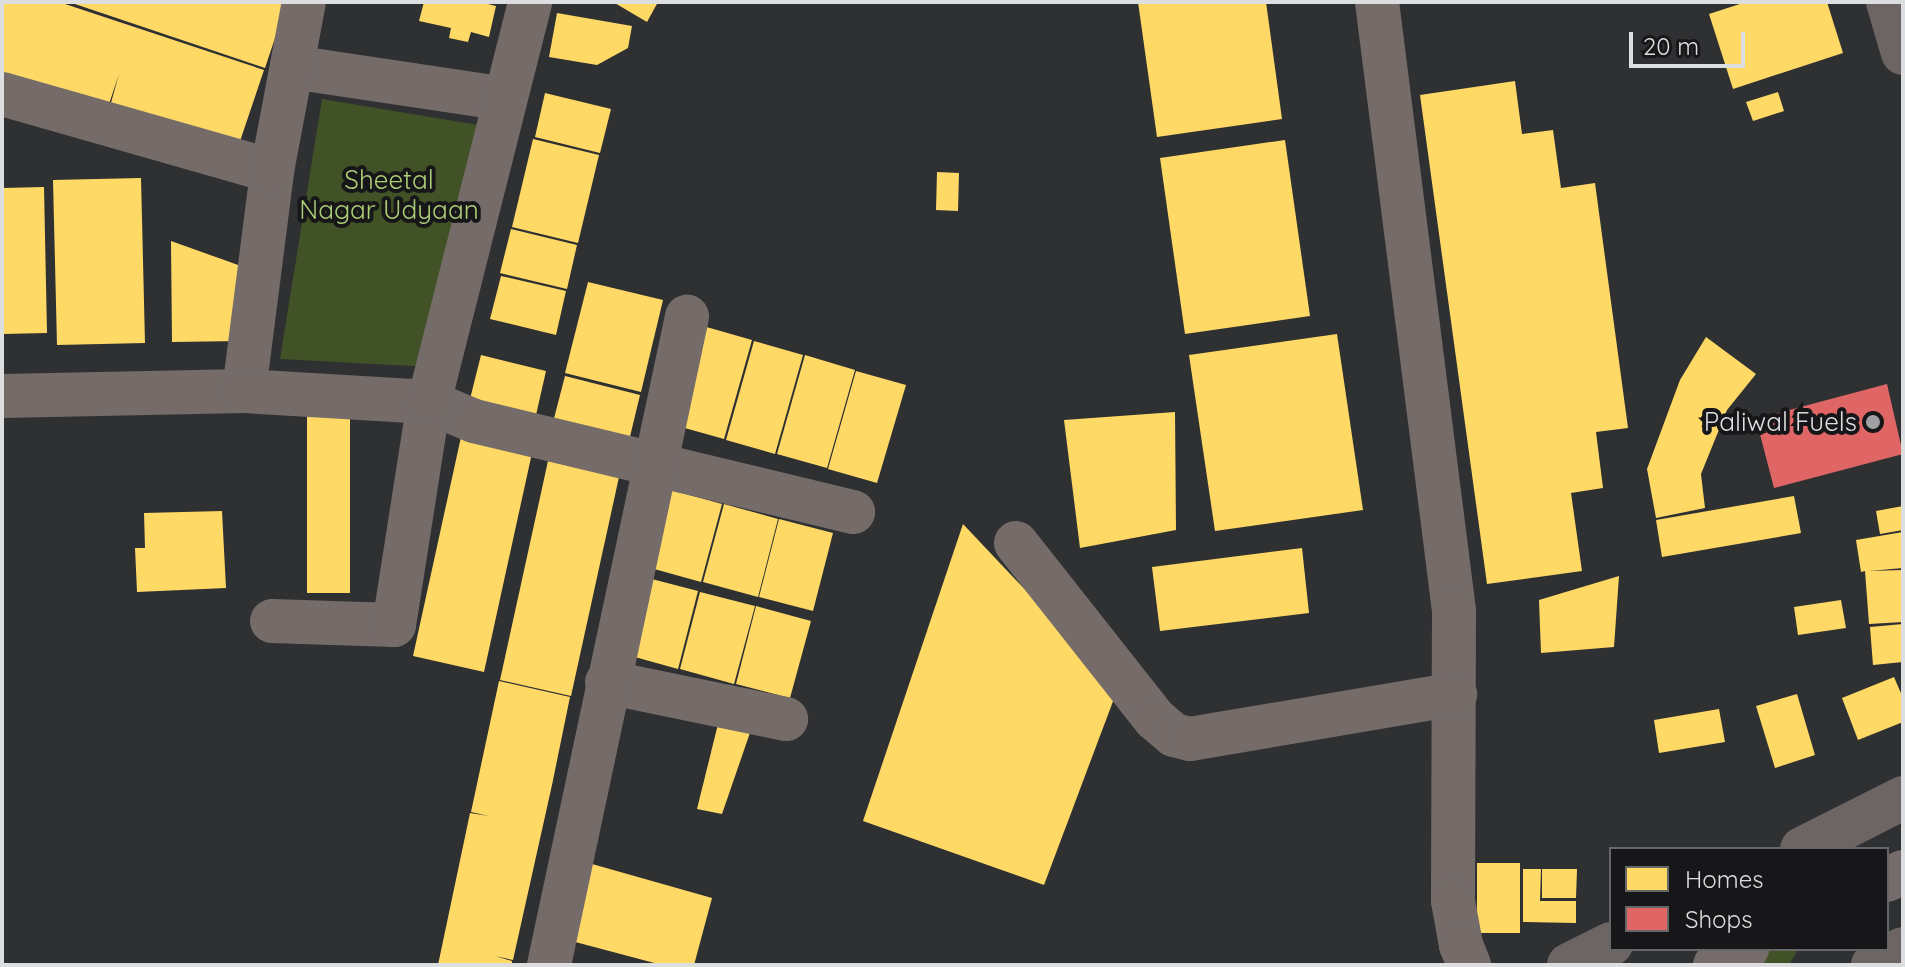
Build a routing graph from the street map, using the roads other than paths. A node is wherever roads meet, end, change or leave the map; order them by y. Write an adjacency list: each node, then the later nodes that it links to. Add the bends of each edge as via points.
1 (304, 2): 6 (street)
2 (530, 2): 8 (street)
3 (1377, 2): 19 (street, via 1451,580)
4 (1888, 2): 5 (street)
5 (1903, 53)
6 (292, 67): 8 (street); 9 (street)
7 (2, 94): 9 (street)
8 (505, 99): 13 (street)
9 (272, 171): 11 (street)
10 (687, 317): 14 (street)
11 (244, 391): 12 (street); 13 (street)
12 (2, 396)
13 (429, 402): 14 (street, via 474,421); 17 (street, via 394,625)
14 (652, 467): 15 (street); 18 (street)
15 (853, 512)
16 (1016, 543): 19 (street, via 1155,719 1174,735 1190,739)
17 (272, 621)
18 (607, 682): 20 (street); 26 (street)
19 (1455, 694): 27 (street, via 1453,901)
20 (786, 719)
21 (1903, 798): 22 (street)
22 (1806, 847)
23 (1609, 945): 28 (street)
24 (1903, 949): 30 (street)
25 (1743, 951): 29 (main road)
26 (549, 965)
27 (1469, 965)
28 (1569, 965)
29 (1715, 965)
30 (1873, 965)

